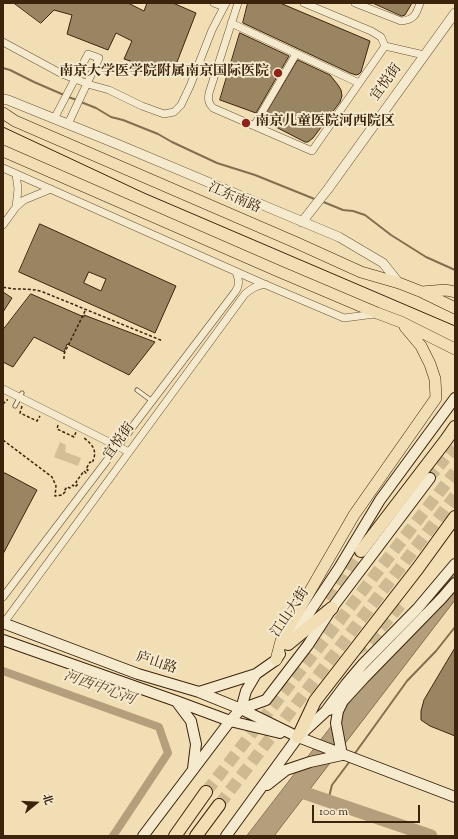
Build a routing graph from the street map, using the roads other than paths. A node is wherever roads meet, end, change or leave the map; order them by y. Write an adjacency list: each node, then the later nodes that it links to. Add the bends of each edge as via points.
1 (214, 3): 6 (street)
2 (238, 3): 8 (street)
3 (304, 3): 10 (street, via 371,31 381,37)
4 (355, 3): 5 (street, via 401,21 412,18)
5 (420, 3)
6 (225, 5): 14 (street, via 181,105 174,112 164,114 109,90)
7 (455, 13): 12 (street, 宜悦街)
8 (231, 23): 11 (street); 20 (street, via 208,99 209,104)
9 (3, 42): 13 (street)
10 (386, 46): 12 (street); 15 (street)
11 (296, 54): 15 (street); 20 (street)
12 (424, 55): 26 (street, 宜悦街)
13 (75, 79): 14 (street); 14 (street, via 88,54 99,58); 18 (street)
14 (87, 84): 19 (street)
15 (359, 84): 20 (street, via 312,151)
16 (3, 99): 18 (street)
17 (3, 113): 29 (main road, 江东南路, via 15,121 361,272)
18 (54, 119): 19 (street)
19 (68, 124): 26 (street)
20 (254, 126)
21 (3, 151): 34 (main road)
22 (3, 168): 23 (street)
23 (16, 174): 24 (street); 25 (street)
24 (51, 189): 25 (street); 28 (street)
25 (16, 206): 27 (street)
26 (305, 218): 29 (street, via 383,264)
27 (3, 225)
28 (236, 272): 30 (street); 40 (street, 宜悦街, via 238,288)
29 (399, 283): 31 (main road, 江东南路)
30 (265, 284): 34 (street, via 344,318); 43 (street, 宜悦街, via 252,288 245,294)
31 (422, 292): 32 (main road); 33 (main road, 江东南路)
32 (455, 292)
33 (455, 308)
34 (377, 313): 35 (main road)
35 (401, 322): 36 (main road); 56 (main road, via 421,346 430,364 435,379 436,398 354,515 281,641)
36 (454, 349)
37 (3, 389): 42 (street, via 18,400)
38 (137, 390): 40 (lane)
39 (455, 398): 55 (main road, 江山大街, via 380,500 339,568)
40 (152, 401): 42 (street, 宜悦街)
41 (455, 427): 47 (highway)
42 (118, 447): 43 (street); 50 (street, 宜悦街)
43 (129, 452): 53 (street, 宜悦街)
44 (430, 478): 52 (main road)
45 (455, 517): 64 (highway, via 315,701)
46 (455, 531): 51 (highway)
47 (361, 552)
48 (455, 564): 62 (main road, via 417,609 363,664)
49 (455, 582): 60 (main road)
50 (3, 597)
51 (402, 602)
52 (332, 608): 55 (highway); 61 (main road, via 308,645 266,700)
53 (3, 623): 58 (main road, 庐山路, via 138,674)
54 (3, 640): 59 (main road, 庐山路)
55 (288, 644): 56 (main road, 江山大街)
56 (276, 660): 57 (main road, 江山大街)
57 (256, 674): 58 (main road); 61 (main road, 江山大街, via 246,692)
58 (199, 692): 61 (main road, 庐山路)
59 (176, 701): 63 (main road, 庐山路); 66 (main road, via 191,721 196,744)
60 (342, 702): 62 (main road); 65 (main road, via 336,723)
61 (241, 709): 63 (main road, 江山大街); 64 (main road, 庐山路)
62 (325, 712): 64 (main road)
63 (230, 721): 64 (main road, 庐山路); 66 (main road, 江山大街)
64 (298, 737): 65 (main road, 庐山路); 67 (main road)
65 (342, 755): 67 (main road, via 286,770); 69 (main road, 庐山路)
66 (193, 770): 71 (main road, 江山大街)
67 (259, 791): 74 (main road)
68 (206, 792): 72 (highway)
69 (455, 797)
70 (219, 805): 73 (highway)
71 (144, 836)
72 (175, 836)
73 (196, 836)
74 (226, 836)

